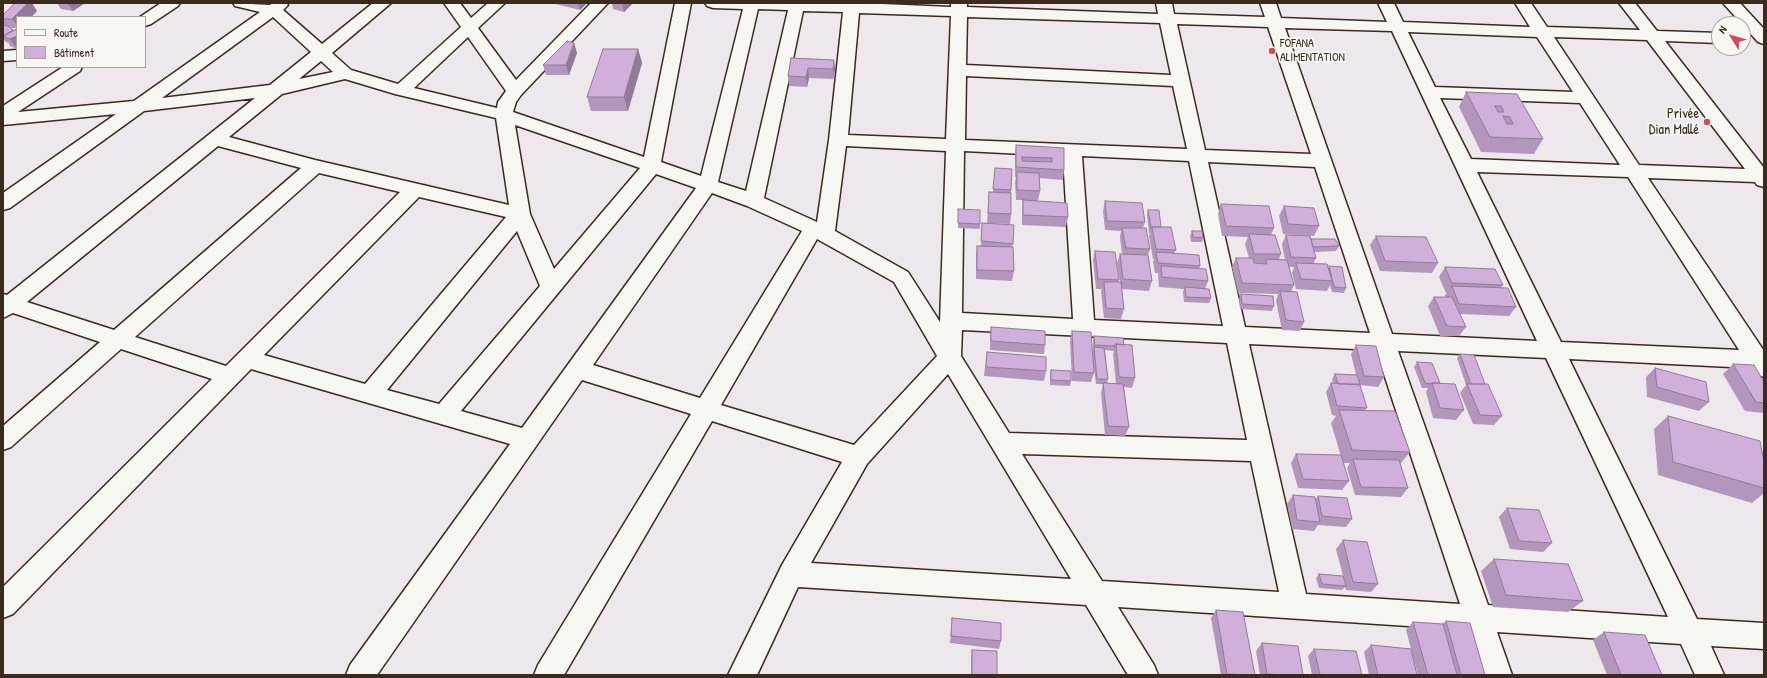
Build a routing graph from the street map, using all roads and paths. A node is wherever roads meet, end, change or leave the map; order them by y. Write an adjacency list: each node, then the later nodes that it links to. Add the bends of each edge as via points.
1 (172, 3): 21 (street)
2 (241, 3): 16 (street)
3 (383, 3): 29 (street)
4 (452, 3): 23 (street)
5 (497, 3): 23 (street)
6 (600, 3): 38 (street)
7 (683, 3): 53 (street)
8 (713, 3): 13 (street)
9 (1386, 3): 22 (street)
10 (1523, 3): 24 (street)
11 (1628, 3): 25 (street)
12 (1731, 3): 28 (street)
13 (751, 4): 14 (street); 56 (street)
14 (797, 4): 15 (street); 58 (street)
15 (852, 5): 17 (street); 46 (street)
16 (278, 6): 29 (street); 41 (street)
17 (959, 7): 18 (street); 33 (street)
18 (1058, 9): 19 (street)
19 (1166, 11): 20 (street); 35 (street)
20 (1271, 13): 22 (street); 50 (street)
21 (146, 20)
22 (1397, 27): 24 (street); 39 (street)
23 (470, 28): 37 (street); 38 (street)
24 (1542, 32): 25 (street); 40 (street)
25 (1653, 36): 26 (street); 55 (street)
26 (1711, 38)
27 (1751, 39): 28 (street)
28 (1764, 40)
29 (322, 53): 34 (street); 36 (street)
30 (16, 55): 31 (street)
31 (3, 56)
32 (72, 68): 42 (street)
33 (957, 70): 35 (street); 47 (street)
34 (345, 74): 36 (street); 37 (street)
35 (1182, 82): 49 (street)
36 (275, 90): 41 (street); 45 (street)
37 (401, 90): 43 (street)
38 (515, 91): 43 (street, via 507,102)
39 (1429, 92): 40 (street); 51 (street)
40 (1585, 98): 54 (street)
41 (138, 106): 44 (street); 59 (street)
42 (3, 114)
43 (504, 115): 53 (street); 60 (street)
44 (3, 119)
45 (214, 139): 52 (street); 63 (street)
46 (838, 140): 47 (street); 61 (street)
47 (955, 145): 48 (street); 64 (street)
48 (1072, 150): 49 (street); 65 (street)
49 (1198, 156): 50 (street); 66 (street)
50 (1322, 161): 68 (street)
51 (1464, 165): 54 (street); 69 (street)
52 (315, 166): 57 (street); 67 (street)
53 (651, 167): 56 (street); 62 (street)
54 (1634, 171): 55 (street); 72 (street)
55 (1763, 177)
56 (708, 185): 58 (street); 73 (street)
57 (415, 189): 60 (street); 71 (street)
58 (754, 201): 61 (street)
59 (3, 203)
60 (520, 214): 62 (street); 75 (street)
61 (819, 232): 70 (street, via 901,277); 76 (street)
62 (551, 287): 77 (street)
63 (5, 305): 67 (street)
64 (951, 321): 65 (street); 70 (street)
65 (1084, 327): 66 (street)
66 (1236, 335): 68 (street); 81 (street)
67 (117, 339): 74 (street); 78 (street)
68 (1384, 342): 69 (street); 87 (street)
69 (1553, 350): 72 (street); 88 (street)
70 (950, 357): 80 (street); 82 (street)
71 (248, 359): 74 (street); 75 (street)
72 (1762, 363)
73 (578, 369): 76 (street); 79 (street)
74 (230, 376): 85 (street)
75 (370, 394): 77 (street)
76 (706, 409): 82 (street); 91 (street)
77 (444, 415): 79 (street)
78 (3, 440)
79 (527, 440): 90 (street)
80 (1003, 443): 81 (street); 84 (street)
81 (1262, 451): 86 (street)
82 (858, 457): 83 (street)
83 (791, 574): 84 (street); 92 (street)
84 (1094, 593): 86 (street); 93 (street)
85 (3, 606)
86 (1295, 606): 87 (street)
87 (1479, 618): 88 (street); 94 (street)
88 (1689, 631): 89 (street); 95 (street)
89 (1764, 636)
90 (360, 675)
91 (548, 675)
92 (742, 675)
93 (1144, 675)
94 (1498, 675)
95 (1710, 675)

